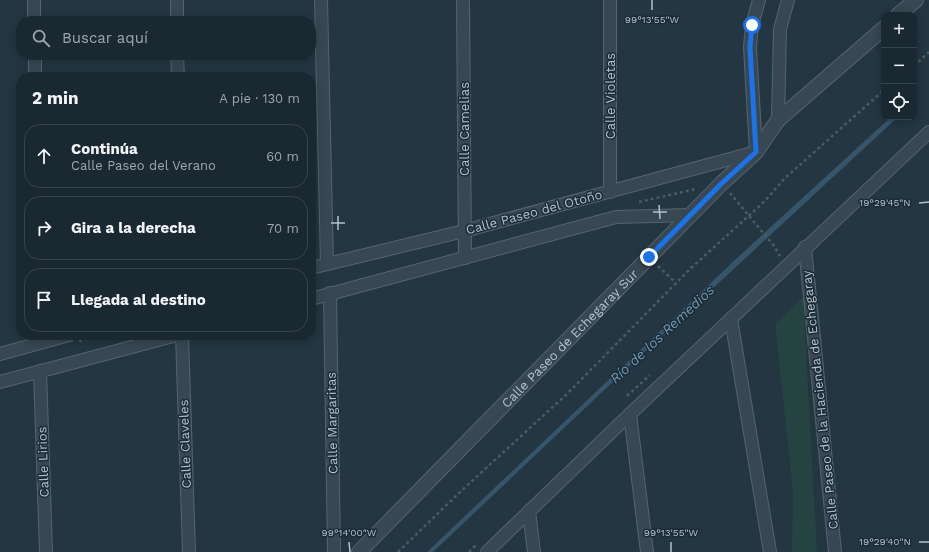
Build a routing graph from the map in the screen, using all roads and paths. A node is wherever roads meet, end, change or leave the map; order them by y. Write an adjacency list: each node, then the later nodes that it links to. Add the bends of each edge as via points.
1 (34, 0): 10 (street)
2 (177, 0): 11 (street)
3 (321, 0): 31 (street)
4 (463, 0): 26 (street, Calle Camelias)
5 (610, 0): 23 (street, Calle Violetas)
6 (759, 0): 22 (street, via 752,25 750,47)
7 (788, 0): 20 (street, via 780,29)
8 (916, 0): 9 (street)
9 (902, 12)
10 (34, 16)
11 (177, 16)
12 (881, 31): 20 (street, Calle Paseo de Echegaray Sur)
13 (929, 52): 16 (path)
14 (35, 60): 17 (street)
15 (177, 60): 18 (street)
16 (917, 63)
17 (35, 72)
18 (178, 72)
19 (881, 93): 33 (path, via 784,179 765,201)
20 (778, 120): 22 (street, Calle Paseo de Echegaray Sur)
21 (929, 132): 27 (street)
22 (756, 152): 23 (street, Calle Paseo del Otoño); 24 (street, Calle Paseo de Echegaray Sur)
23 (610, 192): 26 (street, Calle Paseo del Otoño)
24 (692, 215): 28 (street, Calle Paseo de Echegaray Sur); 29 (street, Calle Paseo del Otoño, via 616,216)
25 (753, 222): 30 (path)
26 (464, 231): 29 (street, Calle Camelias); 31 (street, Calle Paseo del Otoño)
27 (805, 247): 36 (street); 54 (street, Calle Paseo de la Hacienda de Echegaray)
28 (649, 257): 33 (path); 48 (street, Calle Paseo de Echegaray Sur)
29 (465, 258): 34 (street, Calle Paseo del Otoño)
30 (782, 259)
31 (327, 264): 32 (street, Calle Paseo del Otoño)
32 (316, 267)
33 (676, 283): 49 (path, via 567,394)
34 (330, 294): 35 (street, Calle Paseo del Otoño); 47 (street, Calle Margaritas)
35 (316, 298)
36 (731, 319): 43 (street); 53 (street)
37 (38, 340): 40 (street)
38 (158, 340): 41 (street)
39 (182, 340): 46 (street, Calle Claveles)
40 (0, 354)
41 (40, 372): 42 (street); 45 (street, Calle Lirios)
42 (0, 382)
43 (630, 414): 44 (street); 52 (street)
44 (529, 511): 50 (street); 51 (street)
45 (46, 552)
46 (189, 552)
47 (334, 552)
48 (359, 552)
49 (398, 552)
50 (487, 552)
51 (534, 552)
52 (647, 552)
53 (770, 552)
54 (834, 552)

